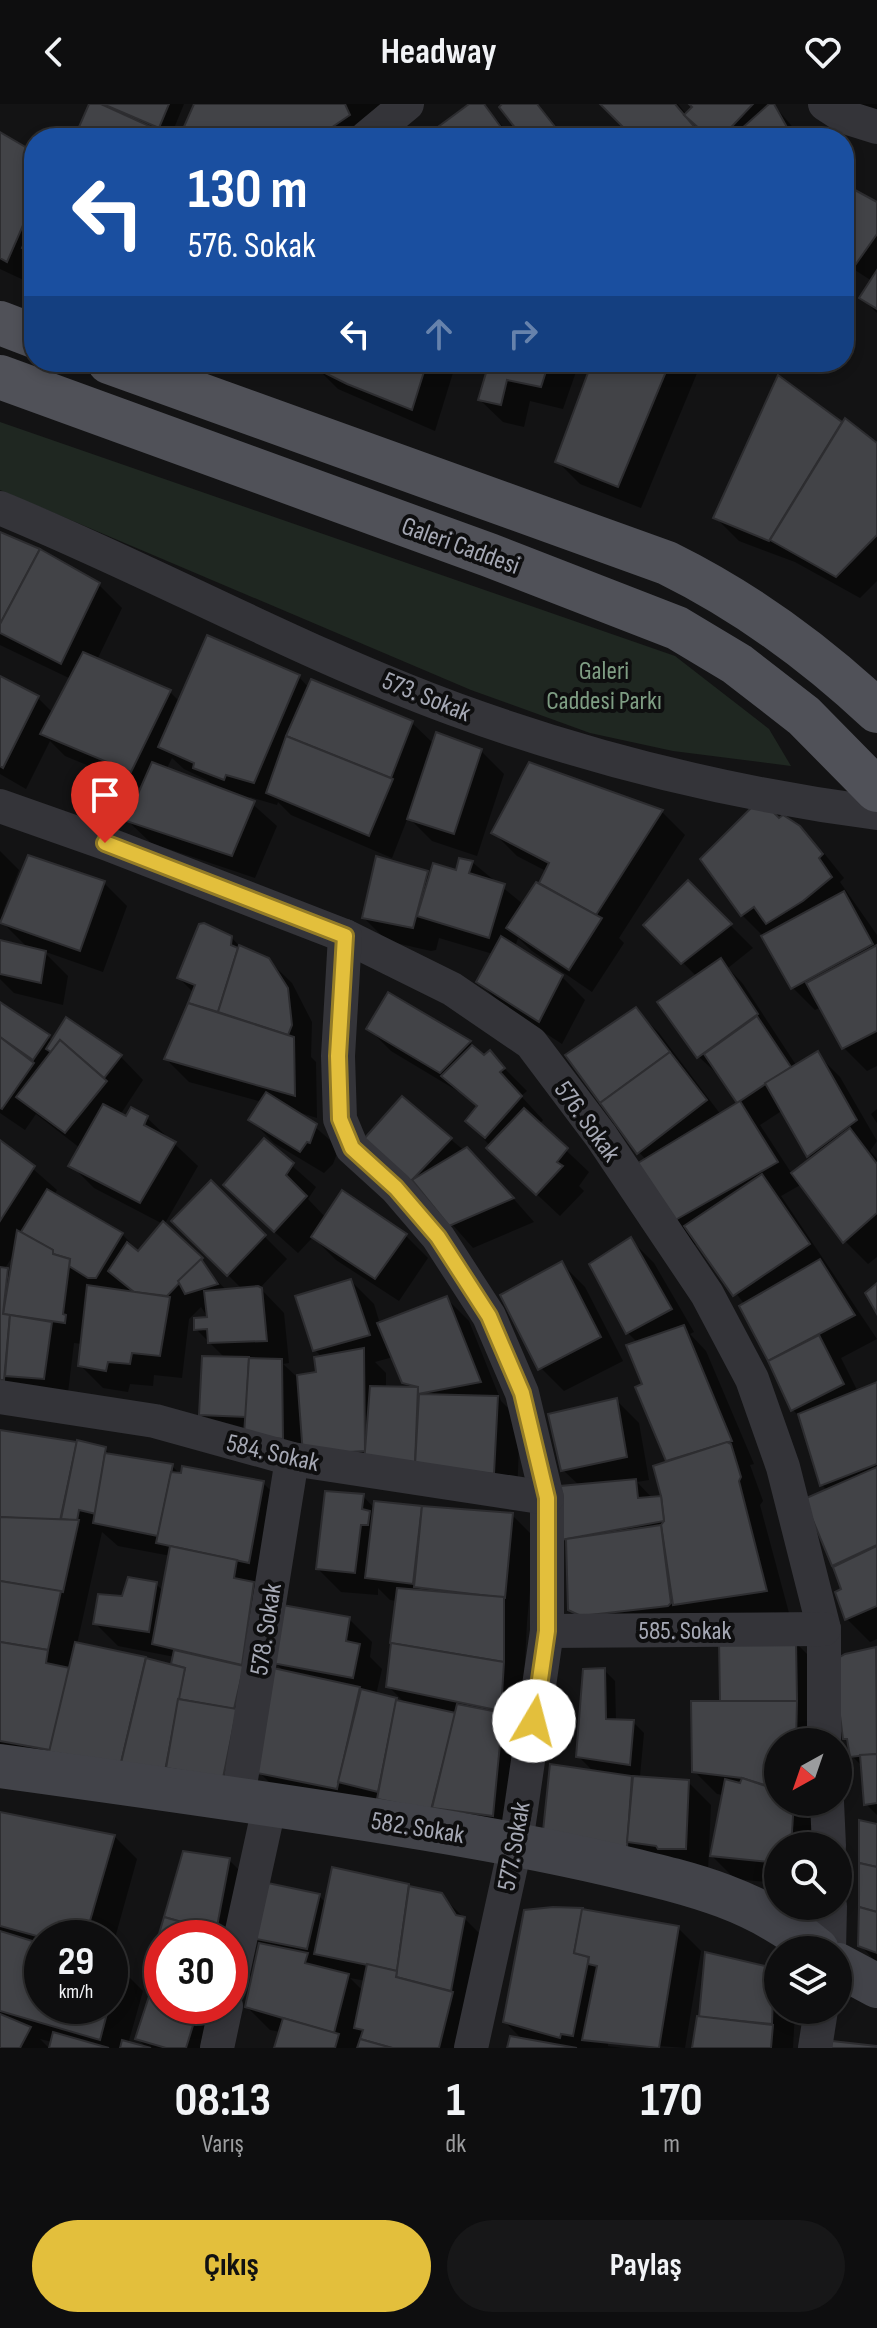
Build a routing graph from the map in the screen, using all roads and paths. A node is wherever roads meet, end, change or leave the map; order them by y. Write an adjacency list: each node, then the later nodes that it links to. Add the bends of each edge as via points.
1 (407, 104): 4 (street)
2 (825, 104): 3 (street)
3 (877, 127)
4 (378, 128)
5 (0, 323): 6 (main road)
6 (24, 332)
7 (180, 373): 10 (main road, via 667,563 725,591 835,671)
8 (0, 377): 11 (main road, Galeri Caddesi, via 677,628 737,664 804,716)
9 (0, 508): 13 (street, 573. Sokak, via 454,709 605,759)
10 (877, 711)
11 (877, 790)
12 (0, 806): 14 (street, 576. Sokak)
13 (877, 813)
14 (345, 936): 17 (street, 577. Sokak, via 340,1119 352,1148 438,1237 489,1316 522,1393); 18 (street, 576. Sokak, via 452,989 531,1043 601,1136 707,1294 752,1379 783,1467)
15 (0, 1397): 16 (street, 584. Sokak, via 155,1421)
16 (292, 1459): 17 (street, 584. Sokak); 22 (street, 578. Sokak)
17 (547, 1498): 19 (street, 577. Sokak)
18 (824, 1629): 19 (street, 585. Sokak); 20 (street, 576. Sokak)
19 (547, 1631): 23 (street, 577. Sokak)
20 (824, 1728)
21 (0, 1766): 22 (street, 582. Sokak)
22 (254, 1801): 23 (street, 582. Sokak); 24 (street, 578. Sokak)
23 (516, 1843): 25 (street, 582. Sokak, via 709,1888); 31 (street, 577. Sokak)
24 (239, 1920)
25 (801, 1936)
26 (852, 1973): 27 (street)
27 (877, 1986)
28 (222, 2024): 30 (street)
29 (819, 2024): 32 (street)
30 (217, 2048)
31 (471, 2048)
32 (815, 2048)

